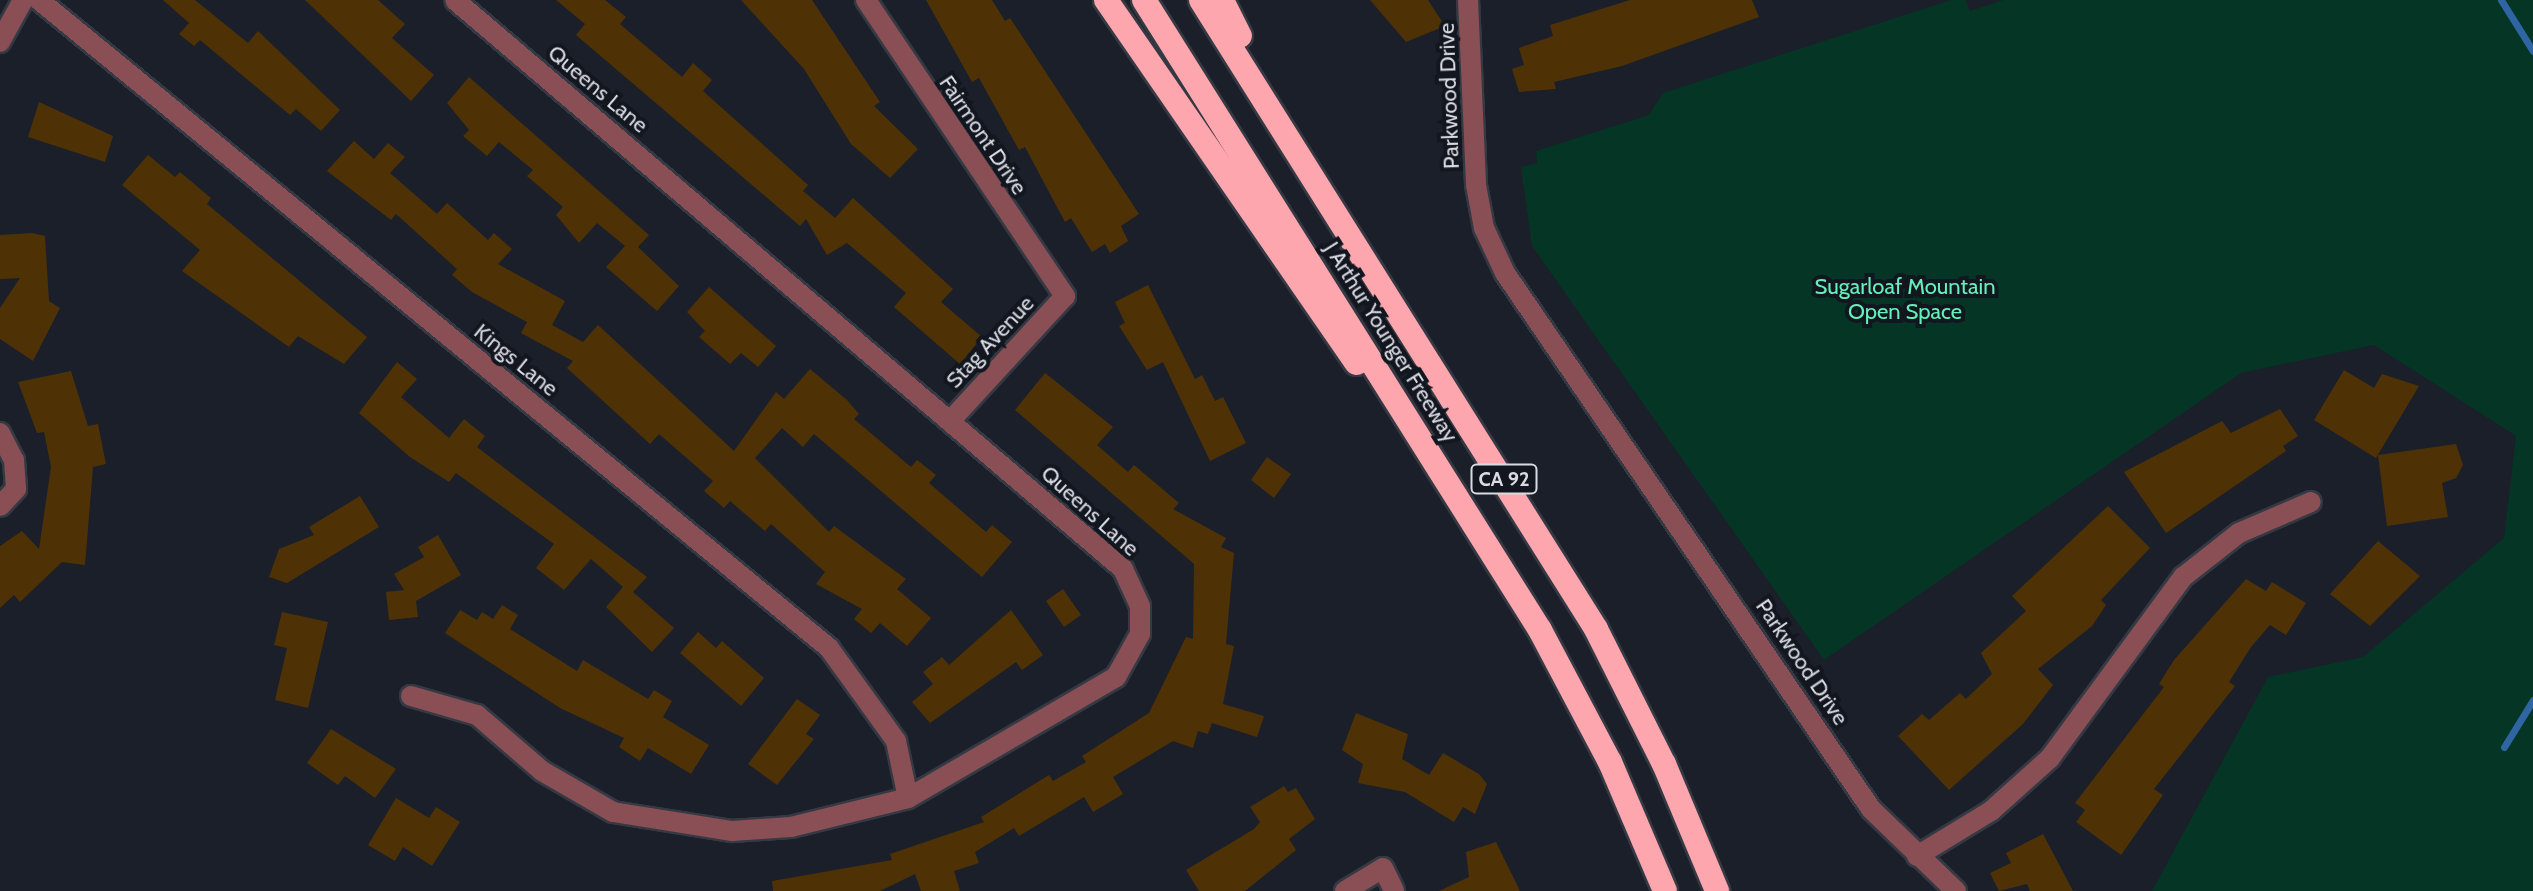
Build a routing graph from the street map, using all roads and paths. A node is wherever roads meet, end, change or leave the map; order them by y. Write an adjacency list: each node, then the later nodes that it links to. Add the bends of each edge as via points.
1 (23, 0): 10 (street)
2 (39, 0): 19 (street, Kings Lane, via 829,648 896,741)
3 (455, 0): 13 (street, Queens Lane)
4 (866, 0): 12 (street, Fairmont Drive)
5 (1106, 0): 17 (highway, via 1280,258)
6 (1144, 0): 17 (highway, J Arthur Younger Freeway / CA 92)
7 (1201, 0): 11 (highway, J Arthur Younger Freeway / CA 92)
8 (1222, 0): 11 (highway)
9 (1476, 2): 21 (street, Parkwood Drive, via 1476,185 1484,228 1505,273 1871,809)
10 (0, 42)
11 (1302, 159): 20 (highway, J Arthur Younger Freeway / CA 92, via 1577,596)
12 (1065, 296): 13 (street, Stag Avenue)
13 (951, 420): 19 (street, Queens Lane, via 1123,569 1140,606 1140,634 1116,677)
14 (0, 433): 16 (street, via 14,460 16,489)
15 (2311, 502): 21 (street, via 2239,533 2183,577 2050,758 1991,811)
16 (0, 506)
17 (1488, 545): 24 (highway, J Arthur Younger Freeway / CA 92, via 1588,718)
18 (411, 696): 19 (street, Queens Lane, via 477,715 542,771 613,812 732,831 791,827)
19 (908, 798)
20 (1685, 810): 25 (highway, J Arthur Younger Freeway / CA 92); 26 (highway)
21 (1917, 856): 27 (street, Parkwood Drive)
22 (1345, 891): 23 (street, via 1383,868)
23 (1394, 891)
24 (1665, 891)
25 (1717, 891)
26 (1728, 891)
27 (1956, 891)

